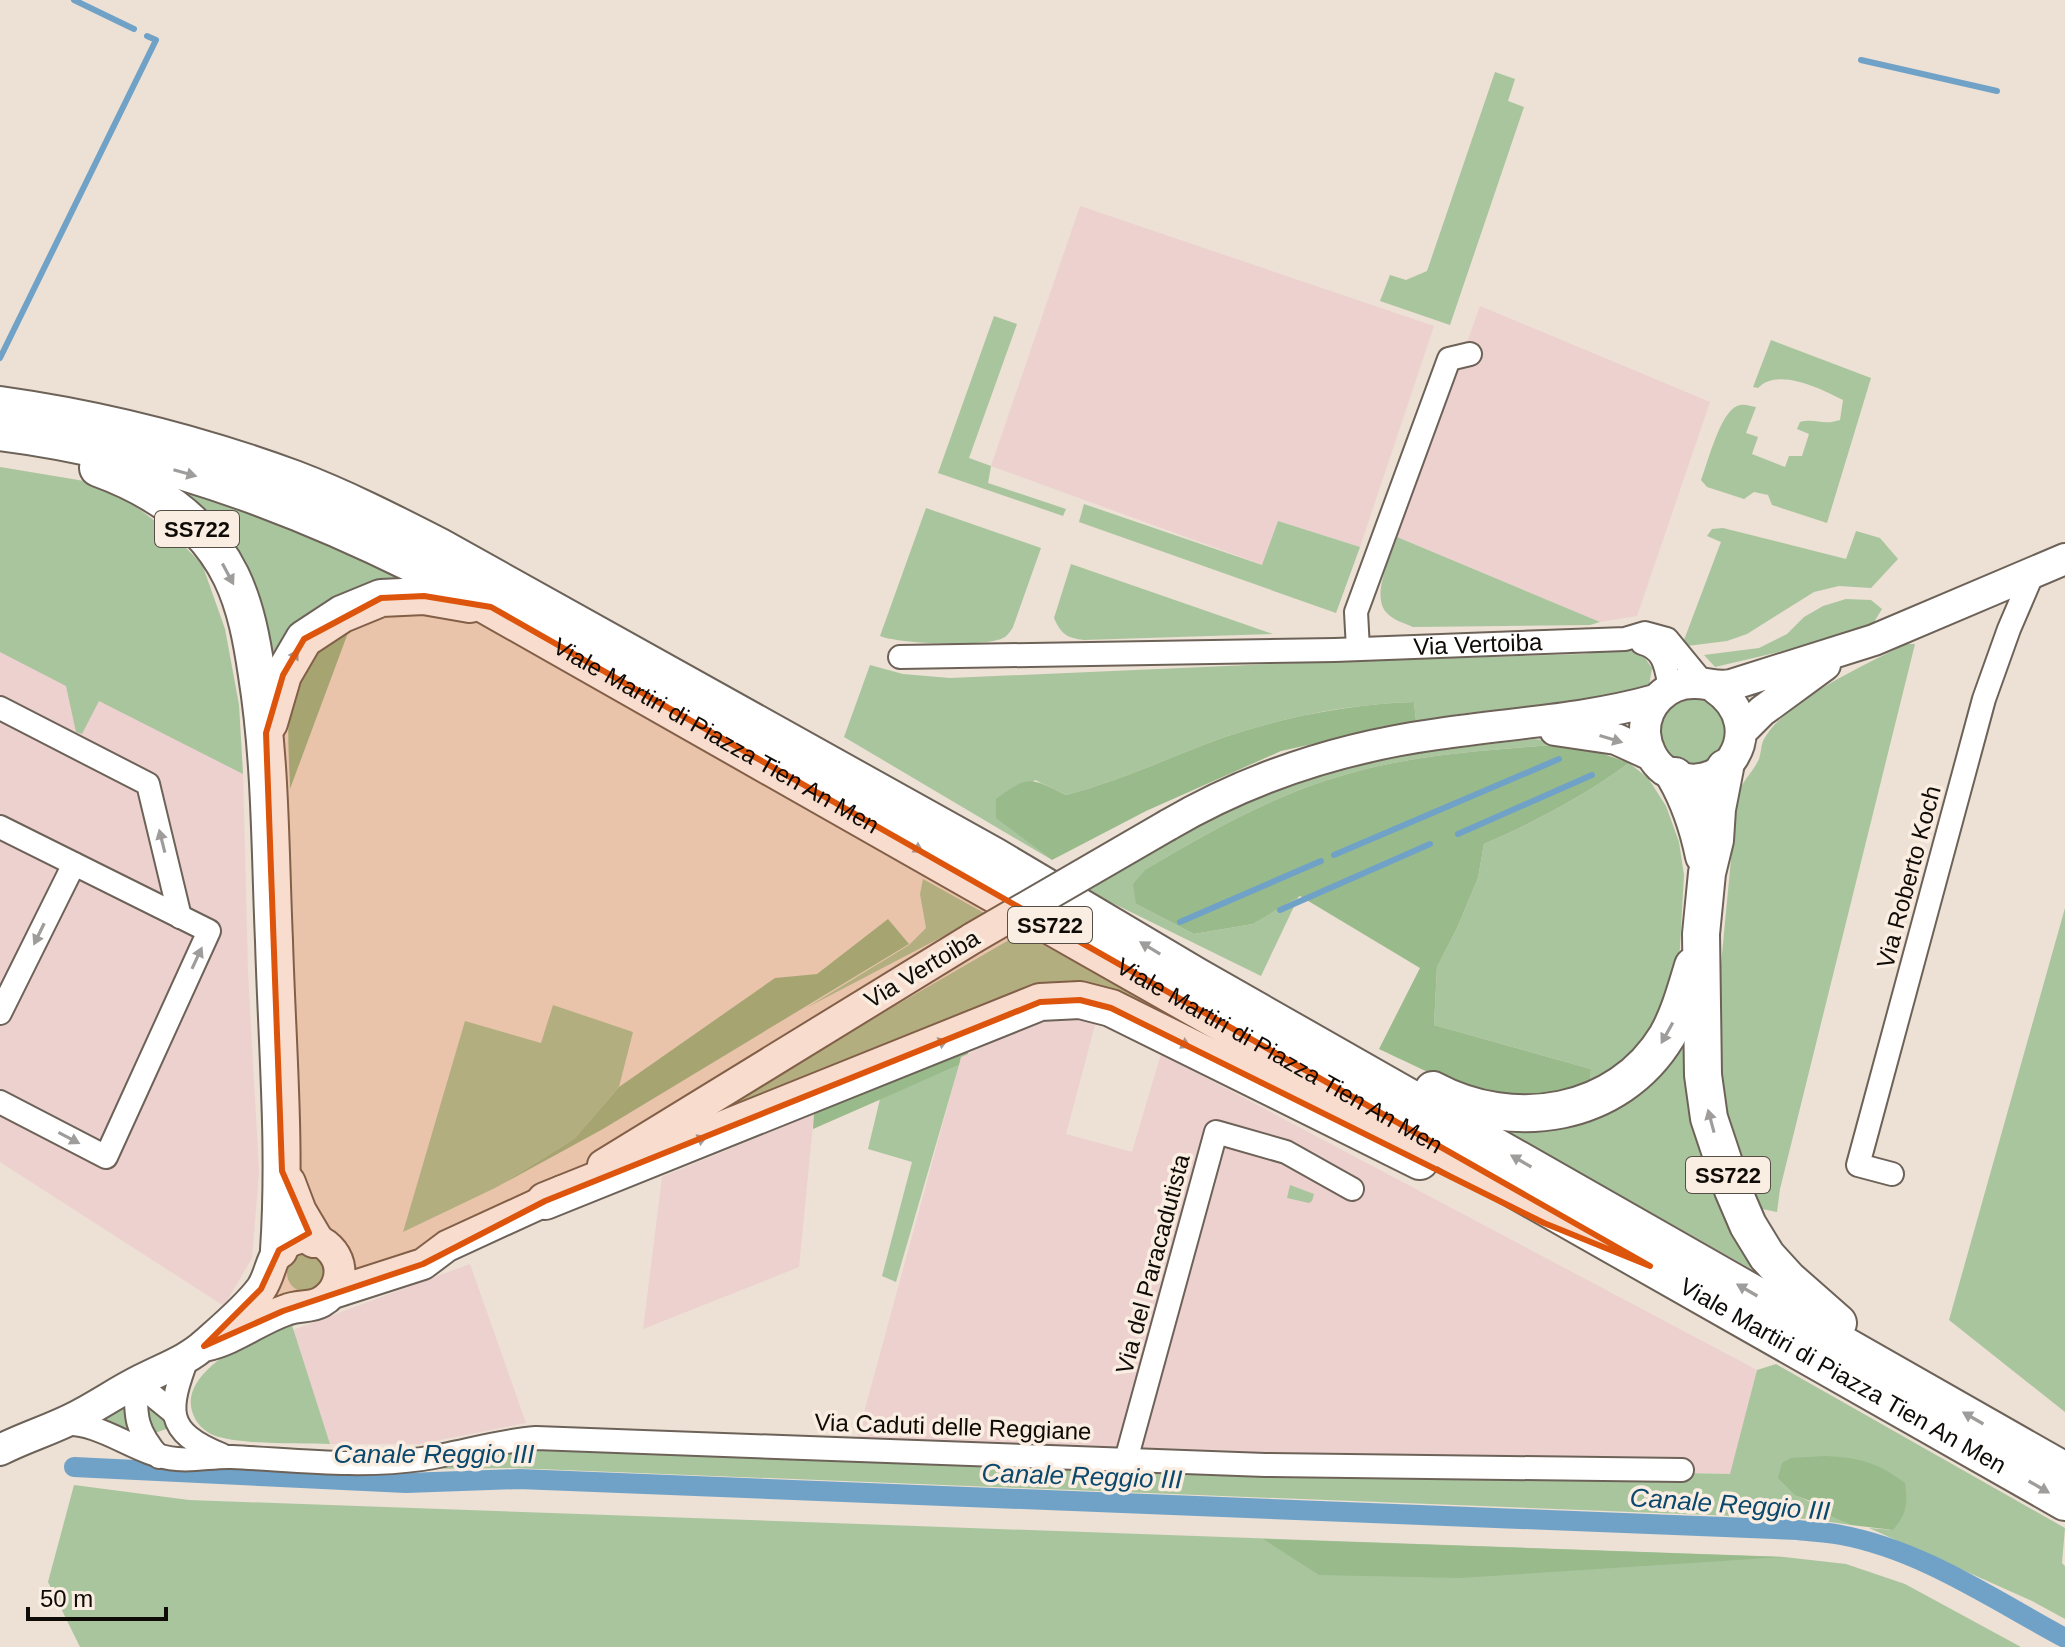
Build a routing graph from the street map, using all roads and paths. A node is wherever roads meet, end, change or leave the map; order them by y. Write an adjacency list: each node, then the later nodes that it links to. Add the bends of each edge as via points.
1 (1470, 354): 9 (street, via 1449,359 1356,612)
2 (0, 405): 25 (highway, Viale Martiri di Piazza Tien An Men / SS722, one-way to 2, via 523,591 369,512 296,480 162,437)
3 (0, 432): 7 (highway, Viale Martiri di Piazza Tien An Men / SS722, one-way to 7, via 134,459 279,503 342,529)
4 (0, 443): 17 (highway, SS722, one-way to 17, via 126,478 173,506 198,529 230,575 241,603)
5 (2065, 559): 6 (main road, Via Vertoiba)
6 (2033, 573): 10 (main road, Via Vertoiba); 29 (street, Via Roberto Koch, via 1984,699 1858,1165)
7 (491, 607): 17 (highway, SS722, one-way to 7, via 283,675 304,639 342,614 381,598 424,596); 35 (highway, Viale Martiri di Piazza Tien An Men / SS722, one-way to 35)
8 (1625, 639): 9 (street, Via Vertoiba); 12 (street, Via Vertoiba, via 1645,633 1667,639); 13 (street, Via Vertoiba, via 1651,645 1664,658)
9 (1358, 649): 11 (street, Via Vertoiba)
10 (1847, 650): 12 (main road, Via Vertoiba, via 1764,676); 16 (main road, Via Vertoiba)
11 (900, 657)
12 (1709, 686): 13 (main road, Via Vertoiba, via 1681,684); 16 (main road, Via Vertoiba, via 1735,706)
13 (1663, 694): 15 (main road, Via Vertoiba, via 1609,712); 18 (main road, Via Vertoiba, via 1647,714 1645,730)
14 (0, 708): 23 (street, one-way to 14, via 148,784)
15 (1513, 726): 18 (main road, Via Vertoiba, one-way to 18, via 1616,739); 31 (main road, Via Vertoiba, bridge, via 1408,738 1312,762 1230,793 973,938)
16 (1742, 731): 19 (main road, Via Vertoiba)
17 (266, 733): 28 (highway, SS722)
18 (1663, 766): 19 (main road, Via Vertoiba, via 1702,779); 22 (highway, SS722, via 1687,797)
19 (1725, 768): 22 (highway, SS722)
20 (0, 827): 21 (street)
21 (74, 864): 23 (street); 26 (street, one-way to 26)
22 (1707, 873): 24 (highway, SS722)
23 (180, 917): 27 (street, one-way to 23, via 106,1157 209,931)
24 (1701, 934): 25 (highway, SS722, one-way to 25, via 1680,1006 1651,1058 1623,1085 1598,1099 1539,1114 1504,1113 1443,1096 1274,1003); 39 (highway, SS722, one-way to 24, via 1767,1256 1733,1190 1705,1097)
25 (1196, 976): 39 (highway, Viale Martiri di Piazza Tien An Men / SS722, one-way to 25)
26 (0, 1013)
27 (0, 1102)
28 (282, 1171): 32 (highway, SS722, via 298,1212); 34 (highway, SS722)
29 (1892, 1174)
30 (1352, 1189): 47 (street, Via del Paracadutista, via 1286,1152 1216,1132)
31 (545, 1201): 33 (main road, Via Vertoiba); 35 (highway, one-way to 35, via 1040,1002 1080,1000 1111,1008 1544,1223)
32 (324, 1246): 33 (main road, Via Vertoiba, via 370,1262); 34 (main road, Via Vertoiba, via 295,1239); 36 (main road, via 340,1273)
33 (447, 1246): 36 (main road, Via Vertoiba, via 423,1264)
34 (274, 1261): 37 (main road, via 278,1294); 38 (main road, Via Vertoiba, via 261,1289)
35 (1650, 1266): 50 (highway, Viale Martiri di Piazza Tien An Men / SS722, one-way to 50)
36 (333, 1293): 37 (main road, Via Vertoiba, via 317,1305)
37 (298, 1306): 38 (main road, Via Vertoiba)
38 (196, 1351): 40 (main road, Via Vertoiba); 41 (street, via 177,1385)
39 (1878, 1364): 49 (highway, Viale Martiri di Piazza Tien An Men / SS722, one-way to 39)
40 (126, 1388): 41 (street, Via Caduti delle Reggiane); 42 (main road, Via Vertoiba); 43 (main road, Via Vertoiba); 45 (street, via 136,1421)
41 (177, 1421): 45 (street); 46 (street, Via Caduti delle Reggiane, via 197,1445)
42 (57, 1425): 44 (main road, Via Vertoiba); 45 (street, Via Caduti delle Reggiane, via 93,1428)
43 (0, 1427)
44 (0, 1450)
45 (159, 1457): 46 (street, Via Caduti delle Reggiane)
46 (225, 1457): 47 (street, Via Caduti delle Reggiane, via 392,1462 536,1438)
47 (1126, 1460): 48 (street, Via Caduti delle Reggiane)
48 (1682, 1470)
49 (2065, 1471)
50 (2065, 1502)

